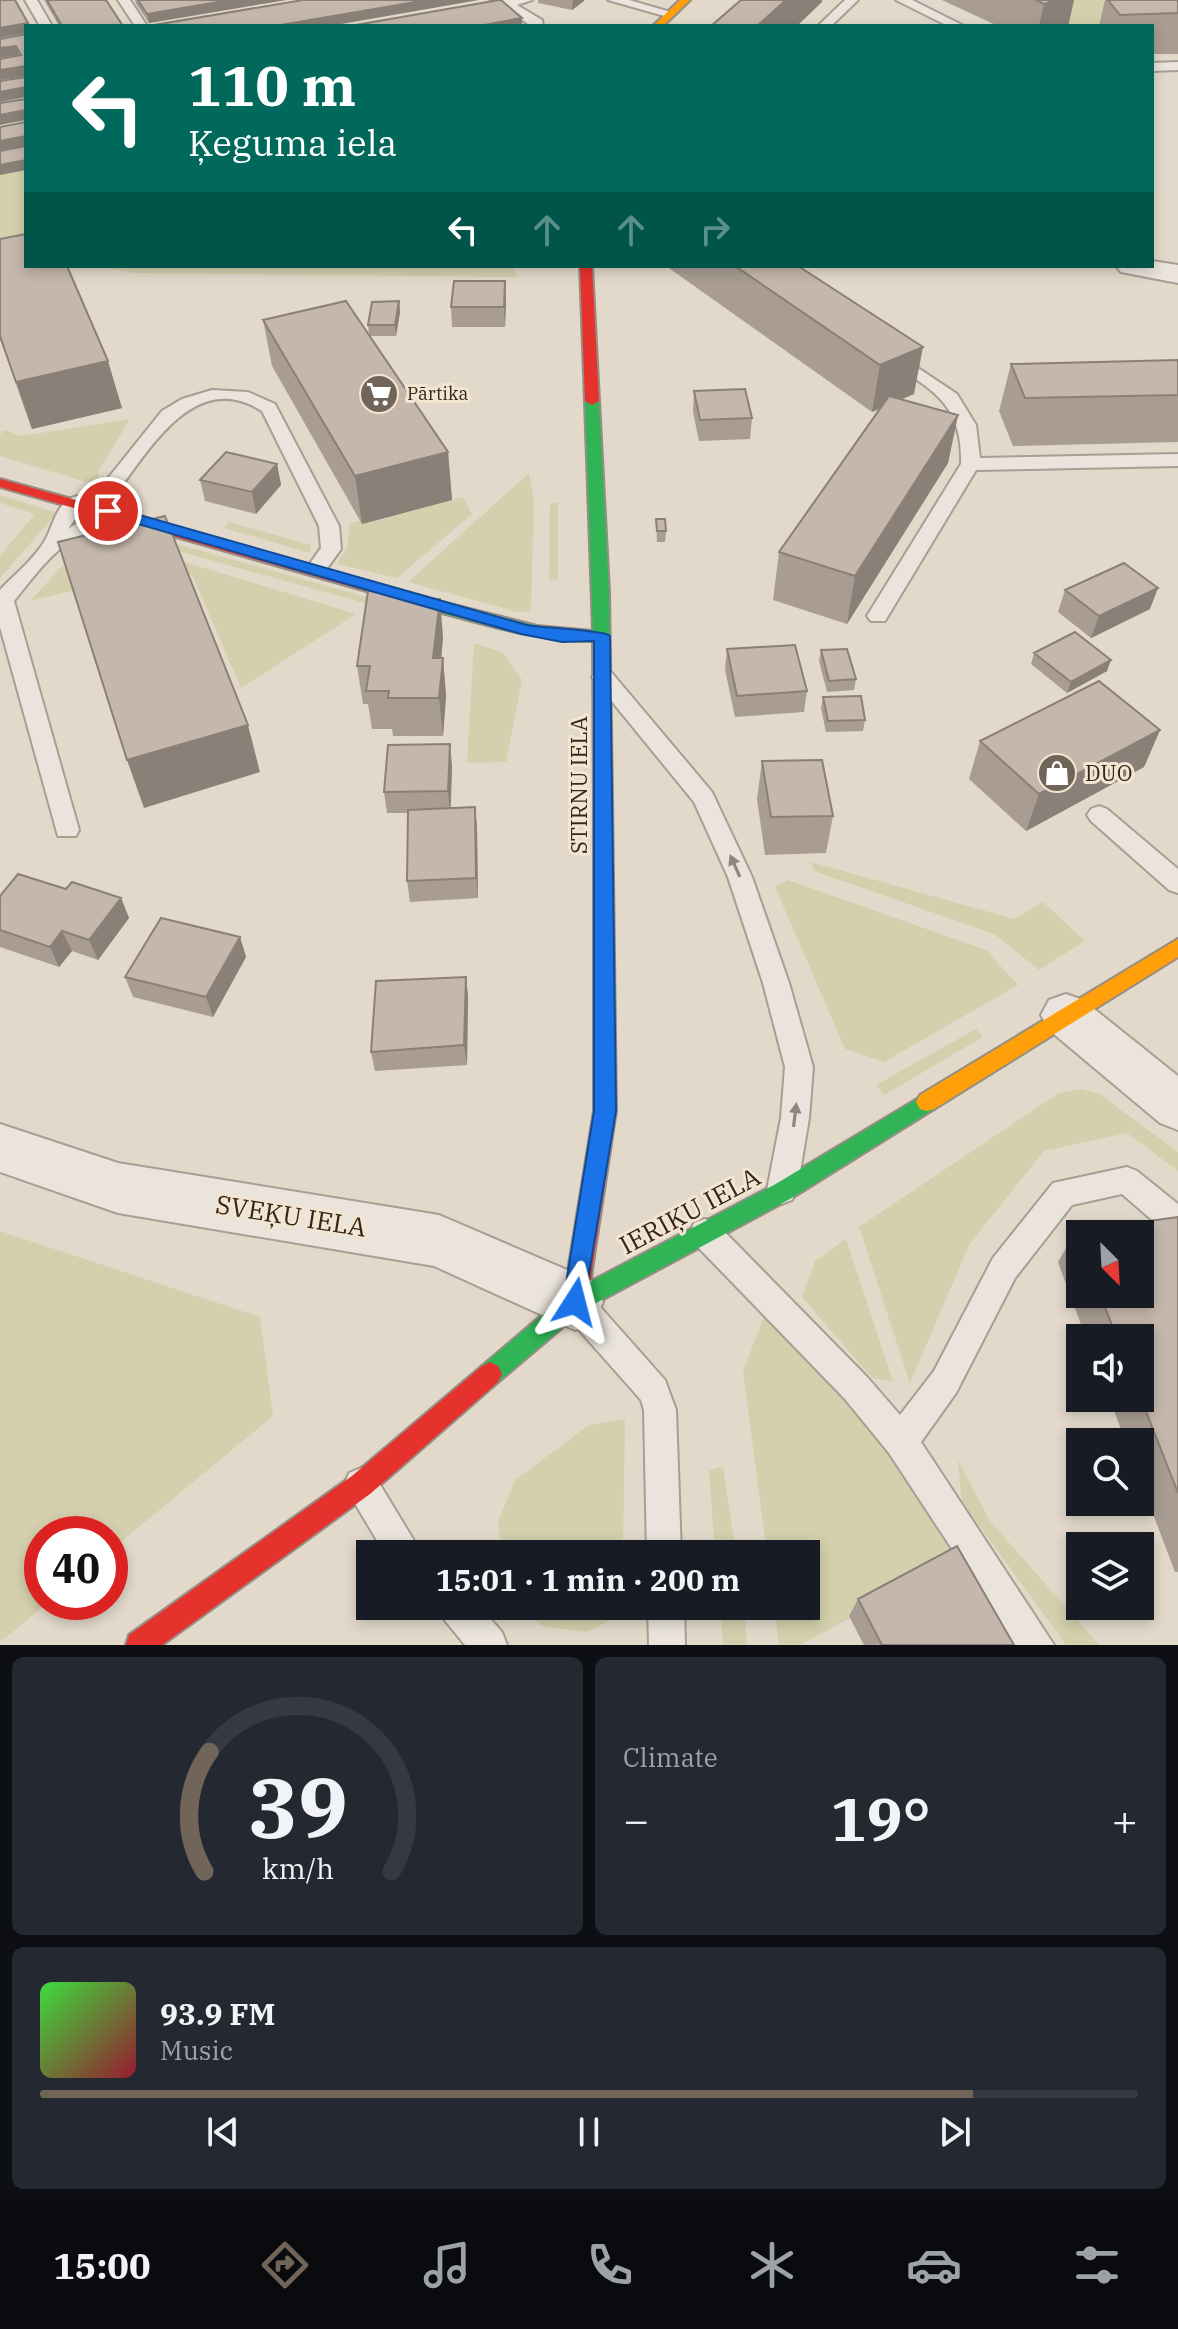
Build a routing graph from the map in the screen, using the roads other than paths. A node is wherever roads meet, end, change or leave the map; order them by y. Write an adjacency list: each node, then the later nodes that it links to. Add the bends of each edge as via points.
1 (31, 0): 11 (lane)
2 (126, 0): 12 (lane)
3 (526, 0): 8 (lane)
4 (614, 0): 10 (lane)
5 (685, 0): 10 (street)
6 (852, 0): 14 (lane)
7 (902, 0): 15 (lane)
8 (504, 2): 9 (lane); 13 (lane)
9 (463, 11)
10 (663, 20)
11 (45, 24)
12 (140, 24)
13 (538, 24)
14 (826, 24)
15 (954, 24)
16 (1178, 66): 17 (lane)
17 (1154, 67)
18 (586, 268): 29 (street, STIRNU IELA)
19 (1143, 268): 20 (street)
20 (1178, 274)
21 (871, 342): 23 (lane, via 946,393 968,417)
22 (1178, 460): 23 (lane)
23 (970, 464): 28 (lane)
24 (0, 483): 25 (street)
25 (93, 507): 26 (lane, via 85,529); 26 (lane, via 61,520); 27 (street); 27 (lane, via 176,408 233,393 255,396 269,408 329,526 331,549)
26 (54, 543): 32 (lane, via 3,600)
27 (316, 569): 29 (street, via 526,631)
28 (878, 616)
29 (602, 636): 30 (street, STIRNU IELA)
30 (602, 676): 38 (lane, one-way to 30, via 799,1067 740,877 704,798); 41 (street, STIRNU IELA, via 605,1111)
31 (1099, 815): 33 (lane)
32 (67, 830)
33 (1178, 883)
34 (1178, 947): 35 (street, IERIĶU IELA)
35 (1066, 1015): 36 (street); 38 (street, IERIĶU IELA)
36 (1178, 1107)
37 (0, 1148): 41 (street, SVEĶU IELA, via 118,1188 439,1241)
38 (782, 1192): 40 (street, IERIĶU IELA)
39 (1178, 1223): 42 (lane, via 1127,1180 1063,1193 1004,1268 945,1382)
40 (705, 1233): 41 (street, IERIĶU IELA); 42 (lane)
41 (575, 1302): 43 (street, IERIĶU IELA); 45 (lane, via 654,1391 660,1410)
42 (901, 1441): 51 (lane)
43 (361, 1485): 44 (lane); 49 (street, IERIĶU IELA)
44 (396, 1540)
45 (664, 1540)
46 (467, 1620): 50 (lane)
47 (665, 1620): 48 (lane)
48 (664, 1644)
49 (139, 1645)
50 (489, 1645)
51 (1036, 1645)

